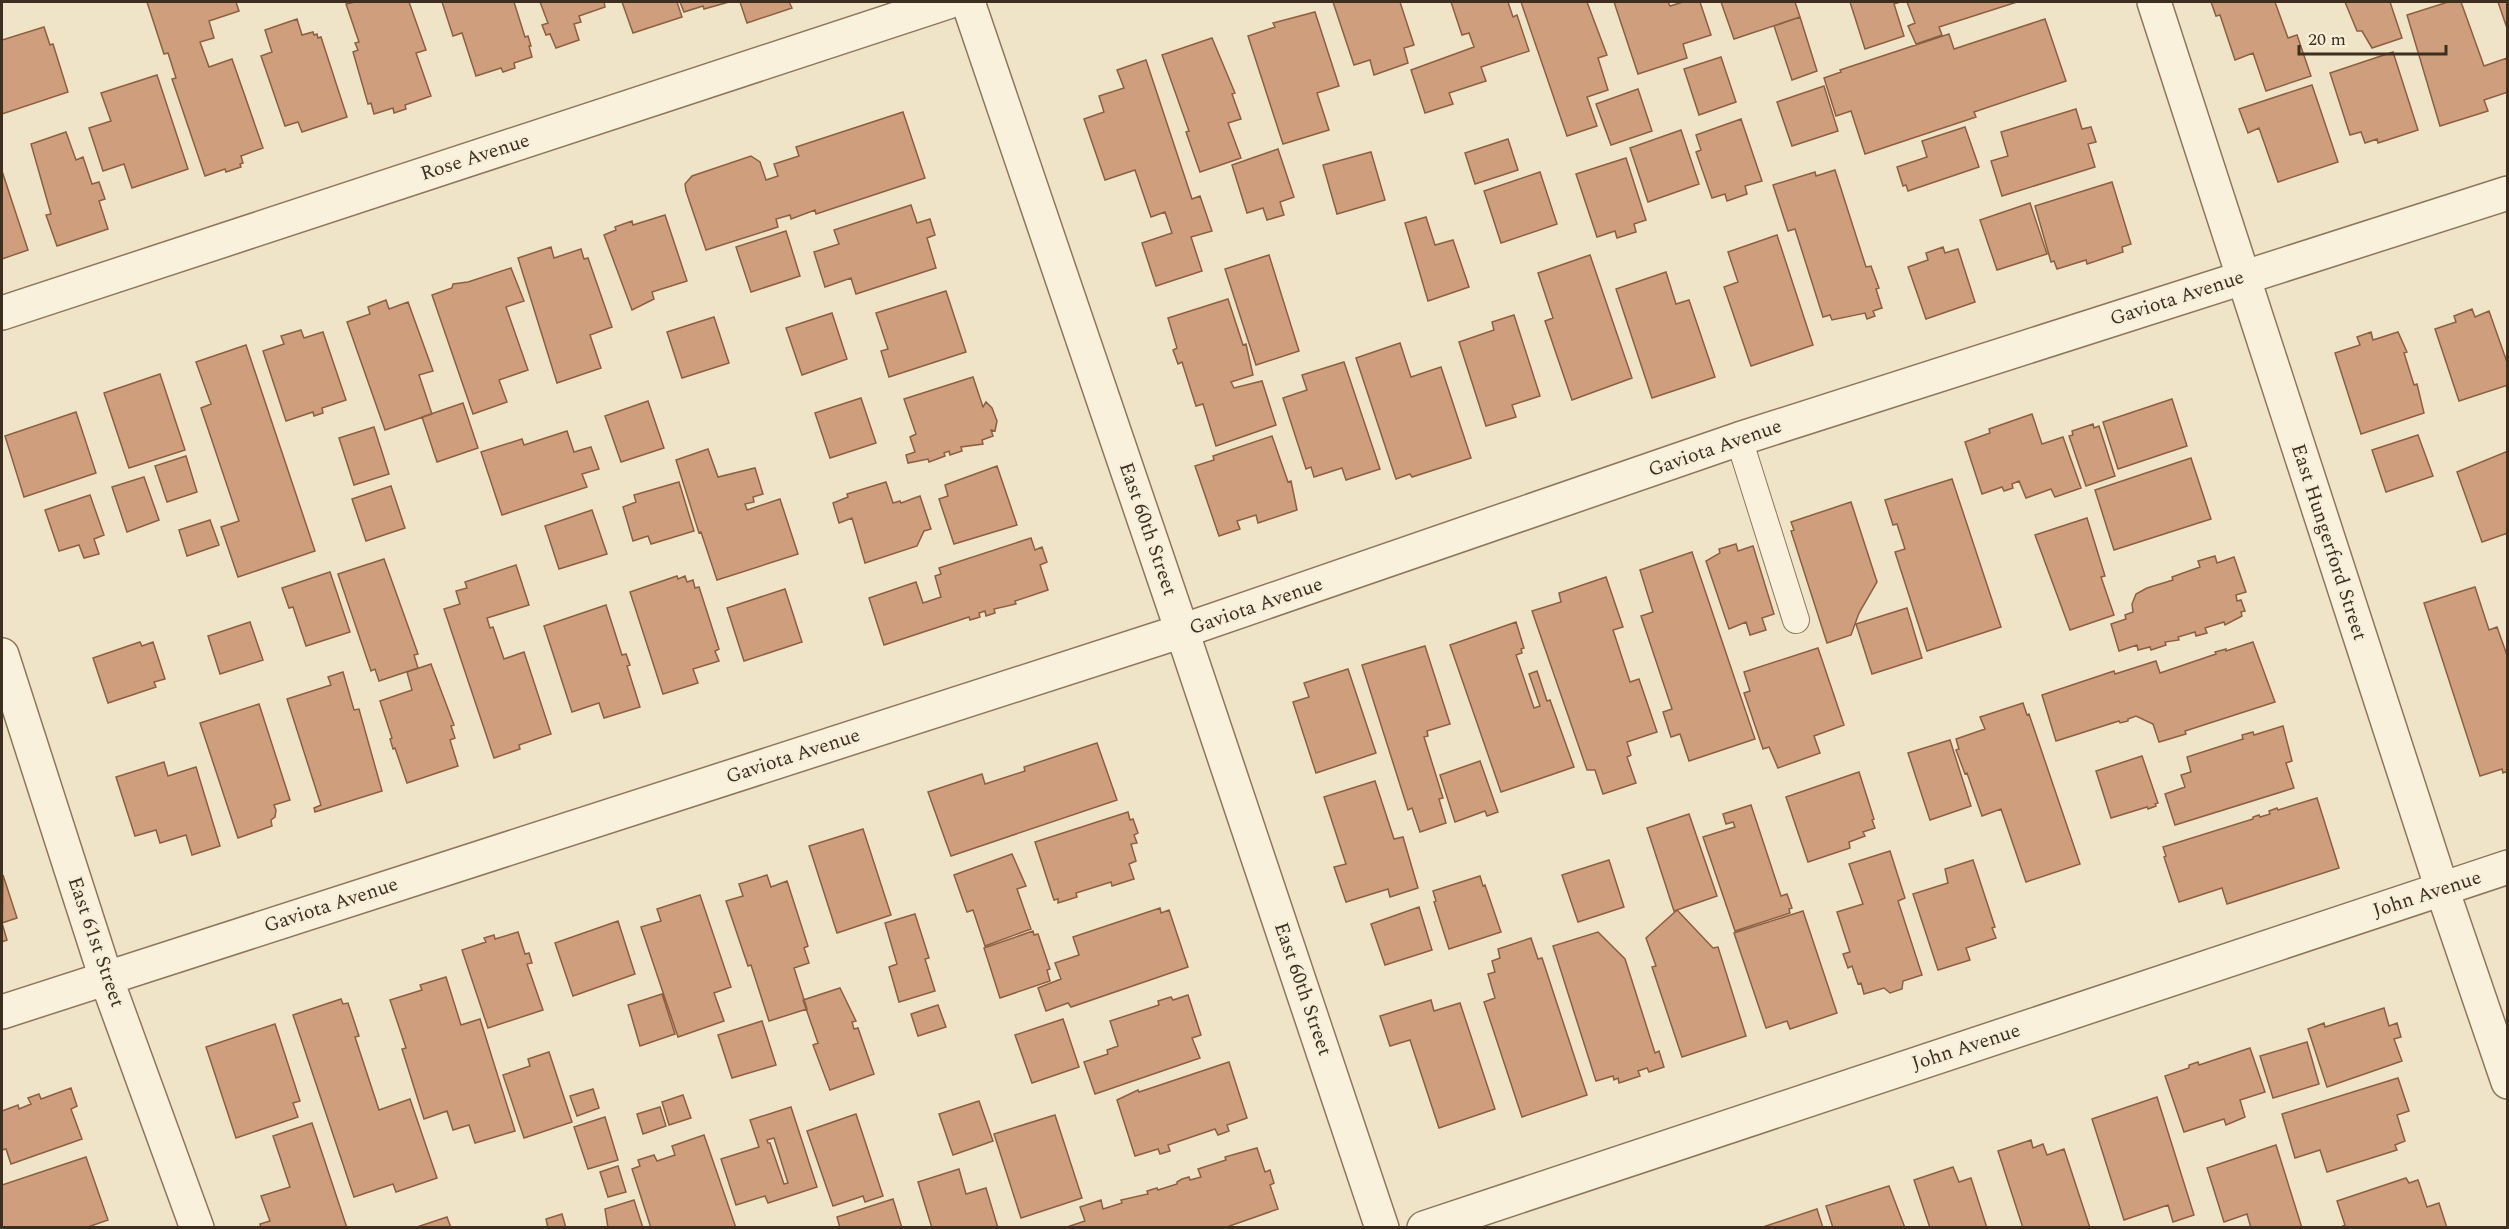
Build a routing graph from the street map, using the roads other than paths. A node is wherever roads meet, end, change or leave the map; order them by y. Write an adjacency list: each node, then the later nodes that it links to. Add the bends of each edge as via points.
1 (948, 2): 6 (street, Rose Avenue)
2 (968, 2): 9 (street, East 60th Street)
3 (2154, 2): 5 (street, East Hungerford Street)
4 (2508, 193): 5 (street, Gaviota Avenue)
5 (2243, 276): 7 (street, Gaviota Avenue); 12 (street, East Hungerford Street)
6 (2, 313)
7 (1739, 439): 8 (lane); 9 (street, Gaviota Avenue)
8 (1796, 620)
9 (1182, 631): 13 (street, Gaviota Avenue); 17 (street, East 60th Street)
10 (2, 655): 13 (street, East 61st Street)
11 (2508, 867): 12 (street, John Avenue)
12 (2442, 889): 15 (street, East Hungerford Street); 18 (street, John Avenue)
13 (106, 978): 14 (street, Gaviota Avenue); 16 (street, East 61st Street)
14 (2, 1012)
15 (2508, 1082)
16 (197, 1227)
17 (1382, 1227)
18 (1424, 1227)

